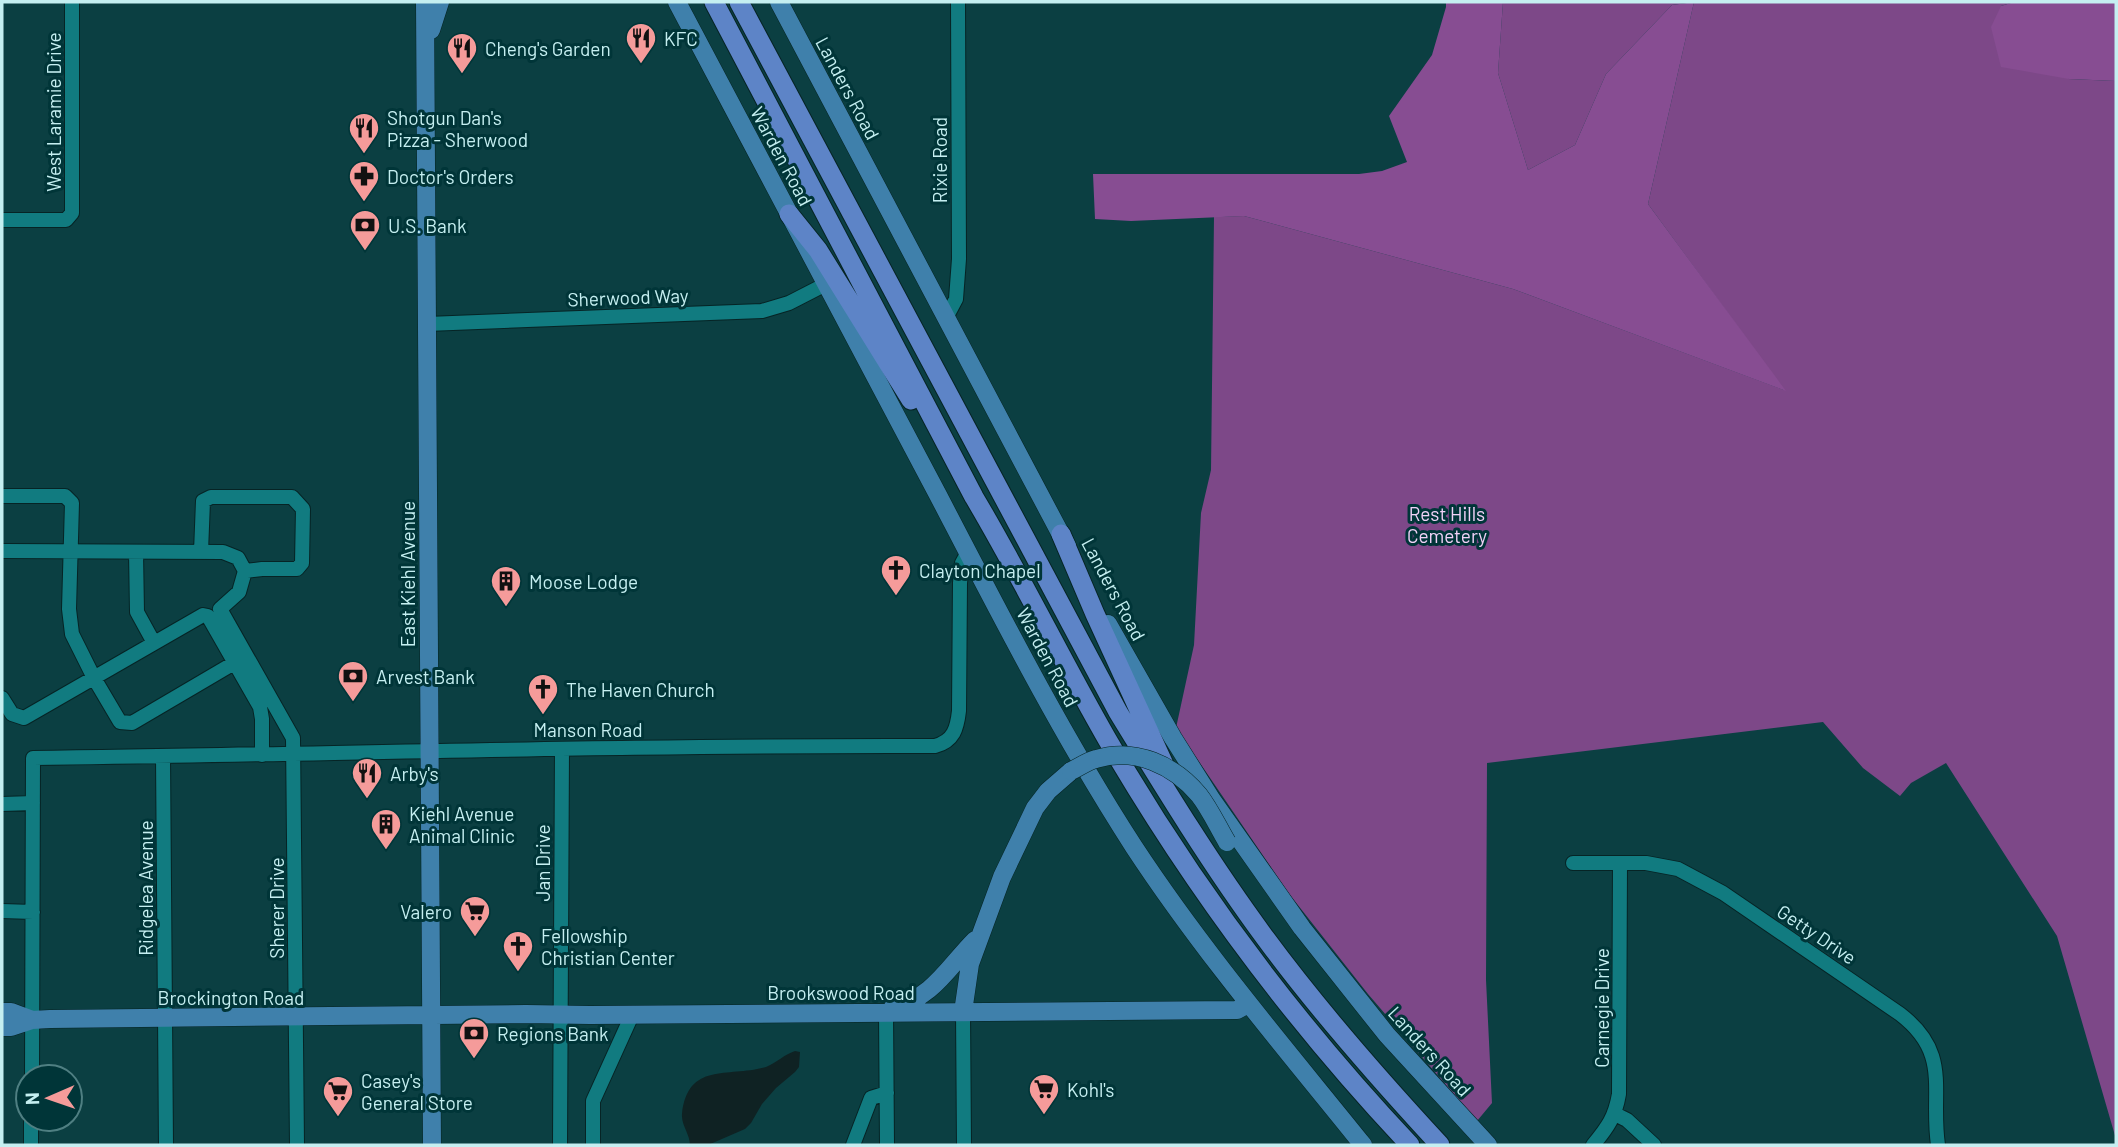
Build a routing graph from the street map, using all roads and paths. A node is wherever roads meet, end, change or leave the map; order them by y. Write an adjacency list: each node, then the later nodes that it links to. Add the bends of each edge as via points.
1 (72, 2): 11 (street, West Laramie Drive, via 72,213 66,220)
2 (425, 2): 9 (main road, East Kiehl Avenue)
3 (440, 2): 9 (main road)
4 (677, 2): 10 (main road, Warden Road)
5 (714, 2): 16 (highway)
6 (740, 2): 39 (highway, via 1089,660)
7 (779, 2): 13 (main road, Landers Road)
8 (958, 2): 13 (street, Rixie Road, via 959,260 956,299)
9 (427, 43): 14 (main road, East Kiehl Avenue)
10 (789, 214): 12 (main road, Warden Road); 16 (highway, via 818,250)
11 (2, 220)
12 (826, 284): 14 (street, Sherwood Way, via 762,311); 22 (main road, Warden Road)
13 (947, 316): 17 (main road, Landers Road)
14 (427, 324): 33 (main road, East Kiehl Avenue)
15 (2, 496): 19 (street, via 65,496 72,503)
16 (974, 498): 69 (highway, via 1106,737 1183,861 1320,1044)
17 (1061, 534): 39 (highway, via 1179,793); 72 (main road, Landers Road, via 1173,738 1234,833 1352,993)
18 (2, 551): 19 (street)
19 (71, 552): 20 (street); 27 (street, via 72,634)
20 (136, 552): 21 (street); 25 (street, via 136,612)
21 (201, 552): 23 (street, via 223,552 238,558); 23 (street, via 204,501 211,496 292,497 303,509 302,563 297,569)
22 (968, 552): 32 (street, Manson Road, via 960,583 957,729 942,744); 45 (main road, Warden Road, via 1060,725 1118,822)
23 (245, 571): 24 (street, via 239,592)
24 (214, 612): 25 (street); 26 (street)
25 (154, 643): 27 (street)
26 (240, 659): 27 (street, via 132,723 120,722); 28 (street)
27 (94, 678): 29 (street, via 24,718 12,714)
28 (261, 695): 30 (street, Sherer Drive); 31 (street)
29 (2, 698)
30 (279, 715): 31 (street); 34 (street, Sherer Drive, via 293,738)
31 (262, 719): 35 (street)
32 (562, 749): 33 (street, Manson Road); 50 (street, Jan Drive)
33 (429, 752): 34 (street, Manson Road); 52 (main road, East Kiehl Avenue)
34 (294, 754): 35 (street, Manson Road); 53 (street, Sherer Drive)
35 (262, 755): 36 (street, Manson Road)
36 (163, 756): 37 (street, Manson Road, via 33,758); 54 (street, Ridgelea Avenue)
37 (33, 803): 38 (street); 43 (street)
38 (2, 804)
39 (1186, 824): 70 (highway, via 1258,929 1314,1000)
40 (1573, 863): 41 (street, Getty Drive)
41 (1620, 864): 59 (street, Carnegie Drive, via 1620,1073); 75 (street, Getty Drive, via 1662,865 1697,879 1912,1023 1928,1043 1935,1066)
42 (2, 911): 43 (street)
43 (33, 912): 55 (street)
44 (979, 936): 47 (main road, via 929,992 907,1004); 49 (main road); 71 (main road, bridge, via 1002,877 1048,790 1095,759 1129,756 1156,761 1182,777 1200,797 1227,842 1389,1052)
45 (1248, 1004): 49 (main road, Brookswood Road, via 1237,1010); 68 (main road, Warden Road)
46 (2, 1012): 55 (main road, Brockington Road)
47 (866, 1012): 48 (main road, Brookswood Road); 51 (main road, Brookswood Road)
48 (886, 1012): 49 (main road, Brookswood Road); 58 (street)
49 (963, 1012): 67 (street)
50 (561, 1015): 51 (main road, Brookswood Road); 52 (main road, Brookswood Road); 63 (street, Jan Drive)
51 (632, 1015): 64 (street, via 593,1101)
52 (432, 1016): 53 (main road, Brockington Road); 62 (main road, East Kiehl Avenue)
53 (296, 1017): 54 (main road, Brockington Road); 61 (street, Sherer Drive)
54 (165, 1018): 55 (main road, Brockington Road); 60 (street, Ridgelea Avenue)
55 (32, 1020): 56 (main road, Brockington Road); 57 (street)
56 (2, 1027)
57 (32, 1063)
58 (887, 1093): 65 (street, via 871,1098); 66 (street)
59 (1615, 1114): 73 (street, Carnegie Drive); 74 (street)
60 (166, 1145)
61 (298, 1145)
62 (432, 1145)
63 (560, 1145)
64 (593, 1145)
65 (853, 1145)
66 (887, 1145)
67 (964, 1145)
68 (1363, 1145)
69 (1410, 1145)
70 (1440, 1145)
71 (1476, 1145)
72 (1488, 1145)
73 (1593, 1145)
74 (1654, 1145)
75 (1938, 1145)

